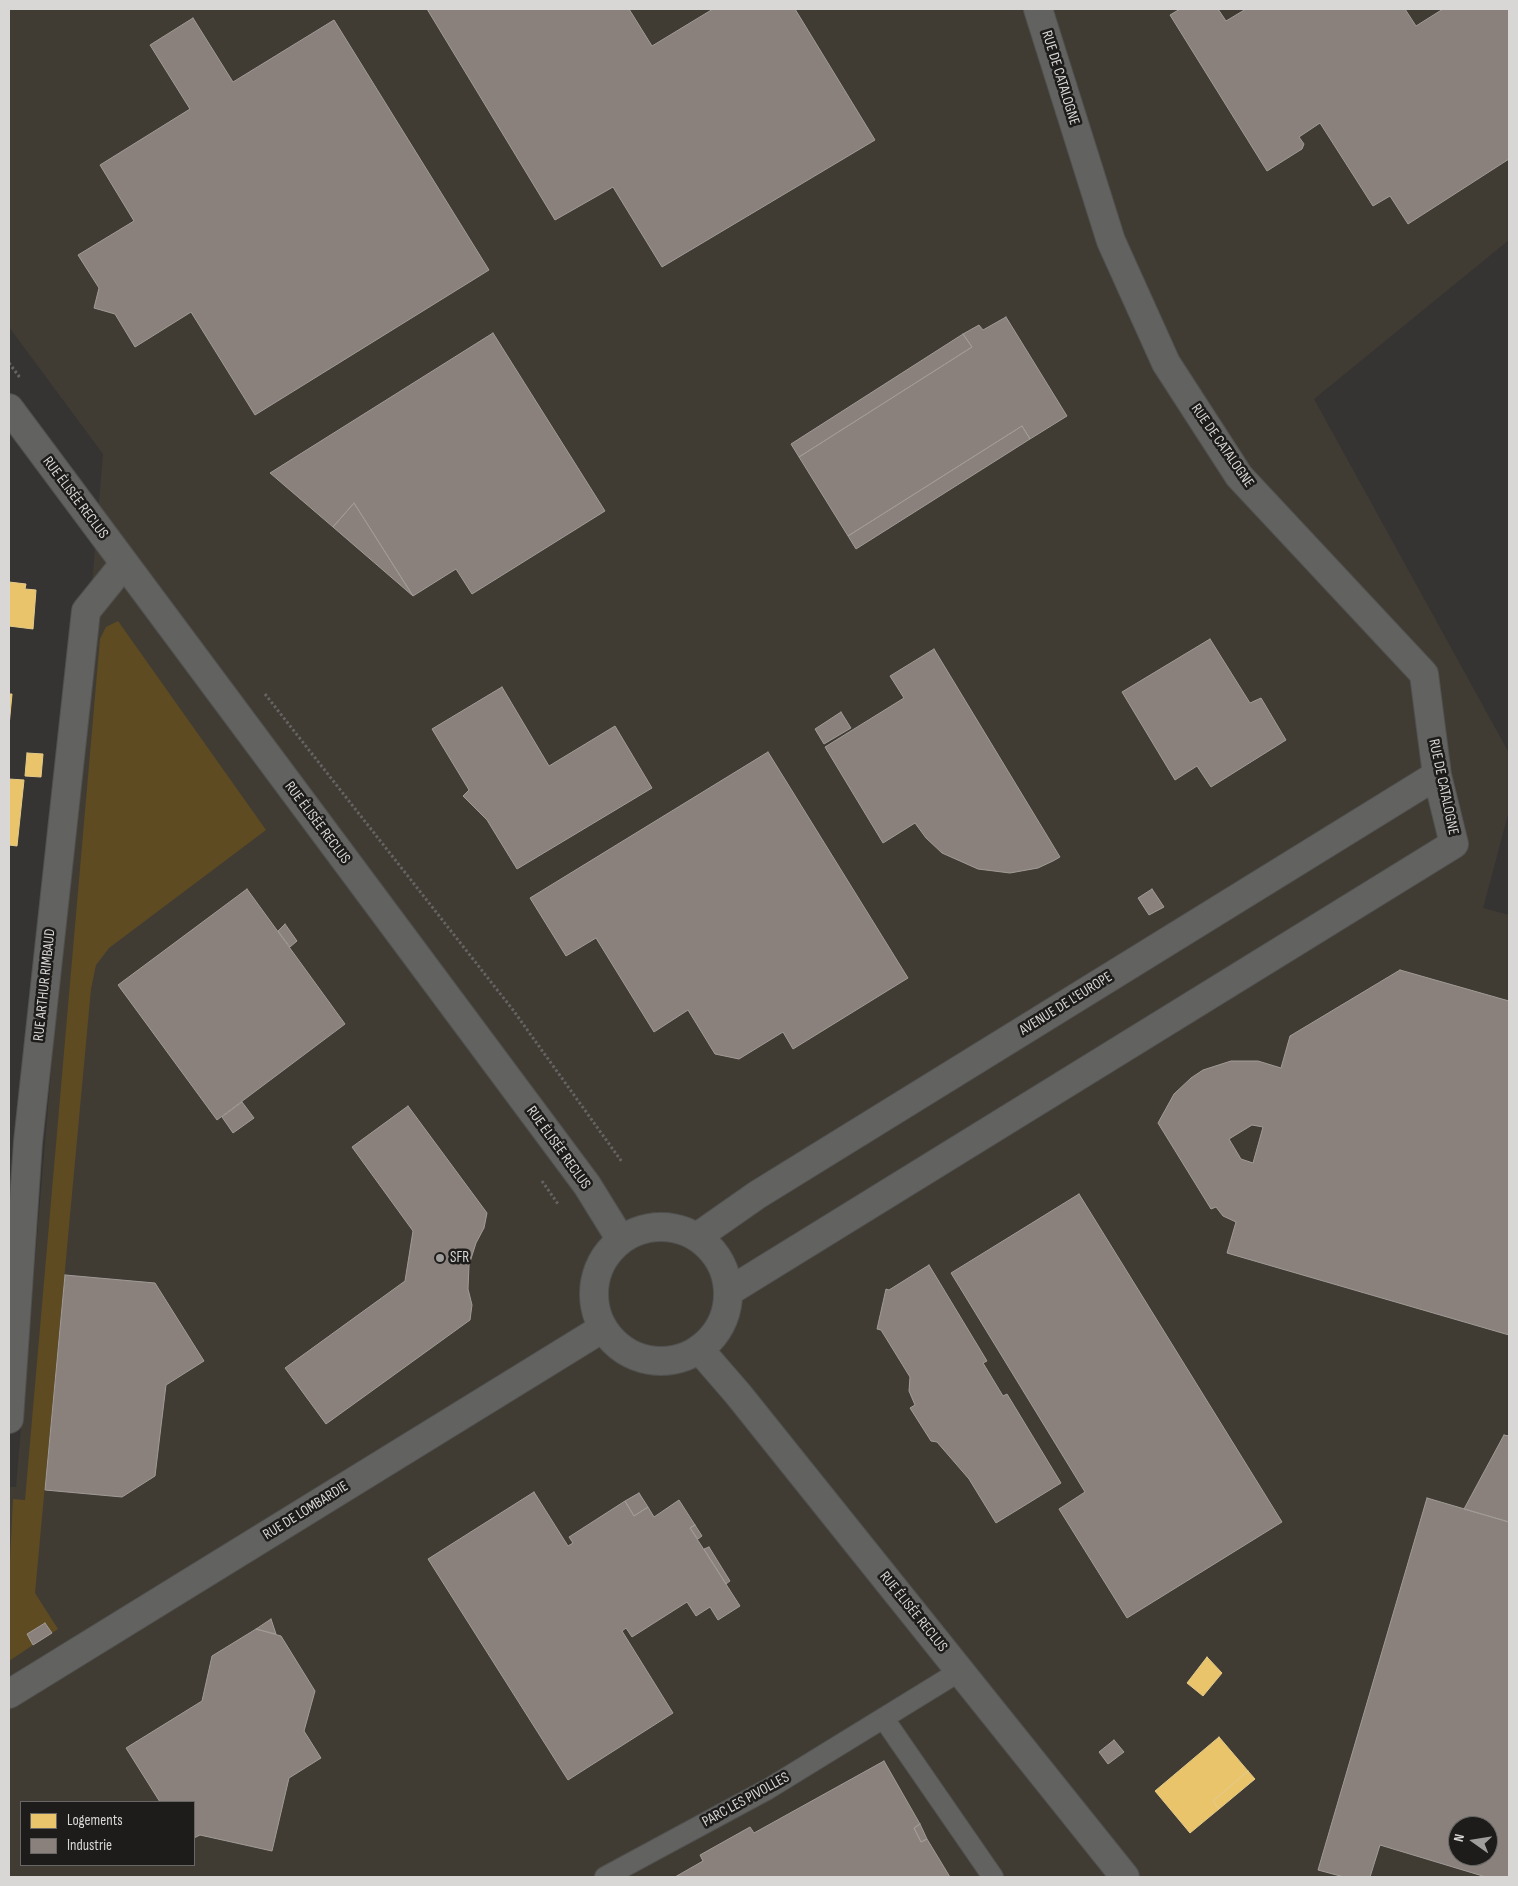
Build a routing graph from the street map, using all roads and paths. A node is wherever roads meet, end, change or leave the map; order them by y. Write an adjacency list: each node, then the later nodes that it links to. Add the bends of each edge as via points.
1 (1038, 9): 7 (street, RUE DE CATALOGNE, via 1110,241 1166,363 1239,476 1424,674)
2 (9, 363): 3 (path)
3 (26, 386)
4 (9, 408): 5 (street, RUE ÉLISÉE RECLUS)
5 (124, 564): 8 (street, RUE ARTHUR RIMBAUD, via 86,611); 11 (street, RUE ÉLISÉE RECLUS, via 587,1185)
6 (260, 689): 9 (path, via 513,1010)
7 (1437, 775): 10 (street, AVENUE DE L'EUROPE, via 757,1195); 12 (street, RUE DE CATALOGNE, via 1454,844)
8 (18, 1141): 15 (street, RUE ARTHUR RIMBAUD)
9 (622, 1162)
10 (697, 1236): 11 (street, via 679,1228 659,1226 638,1230); 12 (street, via 713,1251 725,1270)
11 (621, 1240): 13 (street, via 607,1254 598,1271 594,1290 596,1310)
12 (728, 1292): 14 (street, via 726,1314 715,1334)
13 (603, 1328): 14 (street, via 617,1345 636,1357 672,1360); 17 (street, RUE DE LOMBARDIE)
14 (700, 1349): 16 (street, RUE ÉLISÉE RECLUS)
15 (9, 1420)
16 (960, 1671): 18 (lane, PARC LES PIVOLLES); 21 (street, RUE ÉLISÉE RECLUS)
17 (9, 1694)
18 (884, 1719): 19 (lane, PARC LES PIVOLLES, via 768,1789); 20 (lane)
19 (605, 1877)
20 (992, 1877)
21 (1125, 1877)

